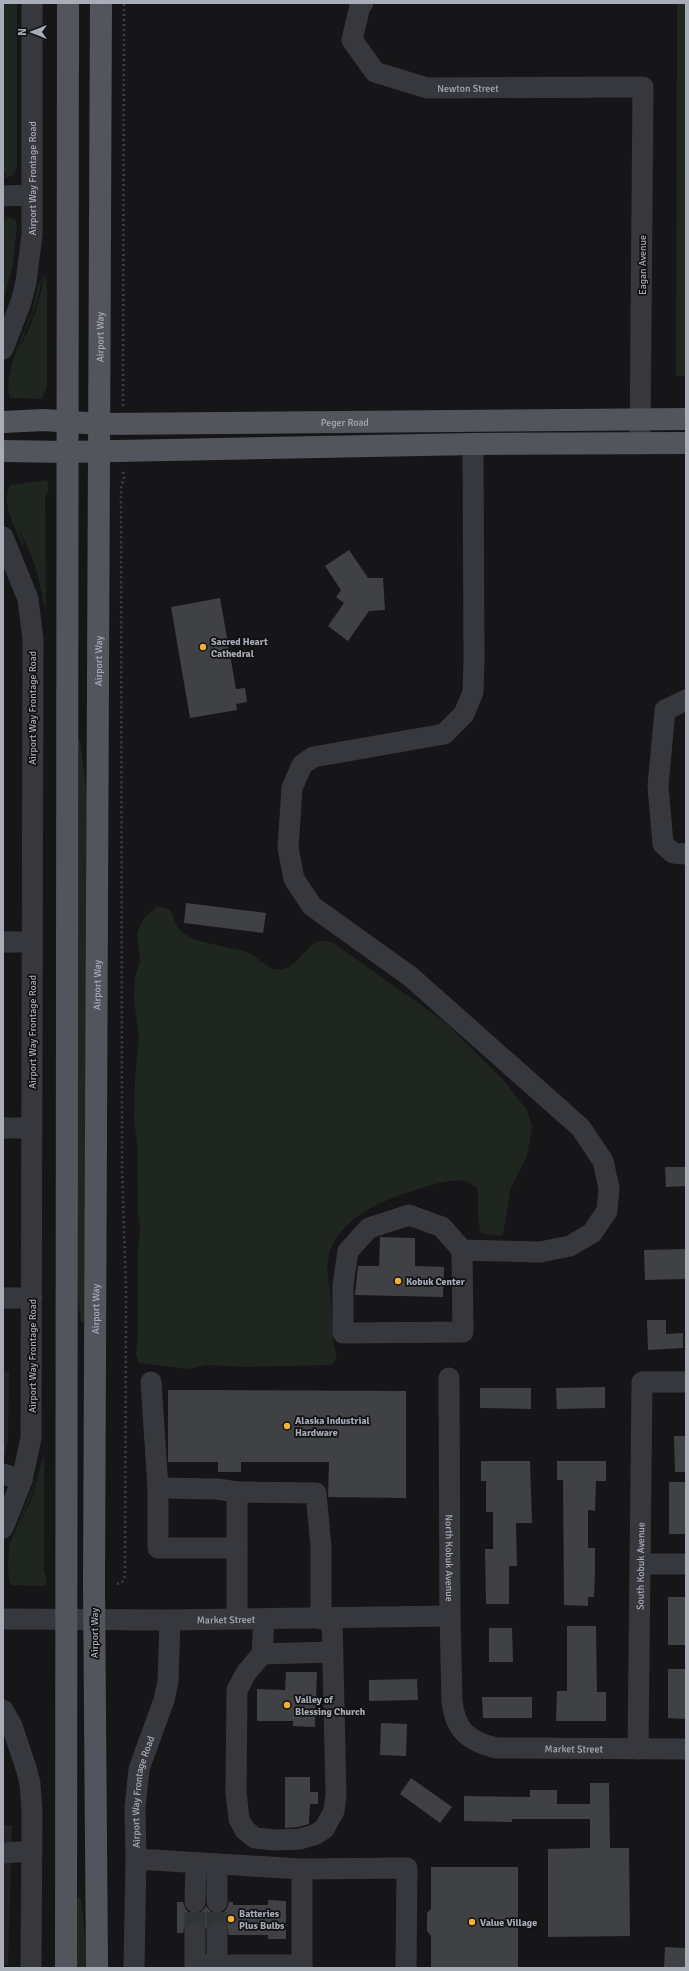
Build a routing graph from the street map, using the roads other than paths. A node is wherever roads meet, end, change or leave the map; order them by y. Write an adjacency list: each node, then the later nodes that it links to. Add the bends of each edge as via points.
1 (32, 3): 6 (street, Airport Way Frontage Road)
2 (68, 3): 12 (main road)
3 (101, 3): 13 (main road, Airport Way)
4 (363, 3): 5 (street, Newton Street, via 360,6 352,40 375,72 427,88)
5 (643, 87): 9 (street, Eagan Avenue)
6 (32, 195): 7 (street); 8 (street, Airport Way Frontage Road, via 29,268 21,302)
7 (3, 196)
8 (3, 349)
9 (640, 419): 10 (main road, Peger Road); 13 (main road, Peger Road); 14 (street, Eagan Avenue)
10 (686, 419)
11 (3, 422): 12 (main road, Peger Road)
12 (68, 422): 13 (main road, Peger Road); 19 (main road)
13 (100, 424): 18 (main road, Airport Way)
14 (640, 443): 15 (main road); 16 (main road)
15 (686, 443)
16 (474, 444): 18 (main road); 27 (street, via 473,692 464,714 444,734 313,757 302,765 292,788 288,848 294,878 312,906 411,978 581,1128 603,1161 609,1188 607,1211 592,1233 570,1246 540,1252)
17 (3, 451): 19 (main road)
18 (100, 451): 19 (main road); 46 (main road, Airport Way)
19 (68, 452): 45 (main road)
20 (3, 537): 24 (street, Airport Way Frontage Road, via 28,599 32,621)
21 (686, 700): 22 (street, via 665,710 658,786 664,844 673,853)
22 (686, 854)
23 (3, 942): 24 (street)
24 (31, 942): 26 (street, Airport Way Frontage Road)
25 (3, 1128): 26 (street)
26 (32, 1128): 29 (street, Airport Way Frontage Road)
27 (462, 1250): 27 (street, via 463,1332 343,1333 343,1285 348,1251 368,1228 409,1215 442,1227)
28 (3, 1298): 29 (street)
29 (32, 1298): 33 (street, Airport Way Frontage Road, via 31,1438)
30 (449, 1378): 40 (street, North Kobuk Avenue)
31 (151, 1382): 34 (street)
32 (686, 1382): 38 (street, South Kobuk Avenue, via 642,1382)
33 (13, 1477): 36 (street, Airport Way Frontage Road)
34 (158, 1488): 35 (street); 37 (street, via 158,1548)
35 (237, 1492): 37 (street); 41 (street, via 316,1493)
36 (3, 1528)
37 (237, 1548): 43 (street)
38 (640, 1564): 39 (street); 52 (street, South Kobuk Avenue)
39 (686, 1564)
40 (450, 1616): 41 (street, Market Street); 51 (street, North Kobuk Avenue, via 454,1714 458,1726)
41 (326, 1618): 44 (street, Market Street); 48 (street)
42 (3, 1619): 45 (street, Market Street)
43 (237, 1619): 44 (street, Market Street); 47 (street, Market Street)
44 (264, 1619): 49 (street)
45 (66, 1620): 46 (street, Market Street); 68 (main road)
46 (94, 1620): 47 (street, Market Street); 69 (main road, Airport Way)
47 (170, 1620): 56 (street, Airport Way Frontage Road, via 168,1682 139,1768 135,1808)
48 (332, 1652): 49 (street); 49 (street, via 336,1789 334,1811 324,1829 314,1835 300,1839 275,1840 255,1838 245,1830 239,1819 236,1792 237,1690 246,1673)
49 (262, 1654)
50 (3, 1710): 54 (street, via 12,1726 27,1771 32,1812)
51 (465, 1734): 52 (street, Market Street, via 486,1746 501,1748)
52 (638, 1749): 53 (street, Market Street)
53 (686, 1749)
54 (32, 1851): 55 (street); 67 (street)
55 (3, 1853)
56 (136, 1859): 57 (street); 70 (street, Airport Way Frontage Road)
57 (196, 1862): 58 (street); 60 (street)
58 (217, 1864): 59 (street); 61 (street)
59 (302, 1869): 66 (street); 71 (street, via 406,1868)
60 (195, 1902)
61 (217, 1902)
62 (195, 1933): 65 (street)
63 (217, 1933): 64 (street)
64 (217, 1965): 65 (street); 66 (street)
65 (195, 1966)
66 (302, 1967)
67 (31, 1968)
68 (66, 1968)
69 (97, 1968)
70 (134, 1968)
71 (406, 1968)

